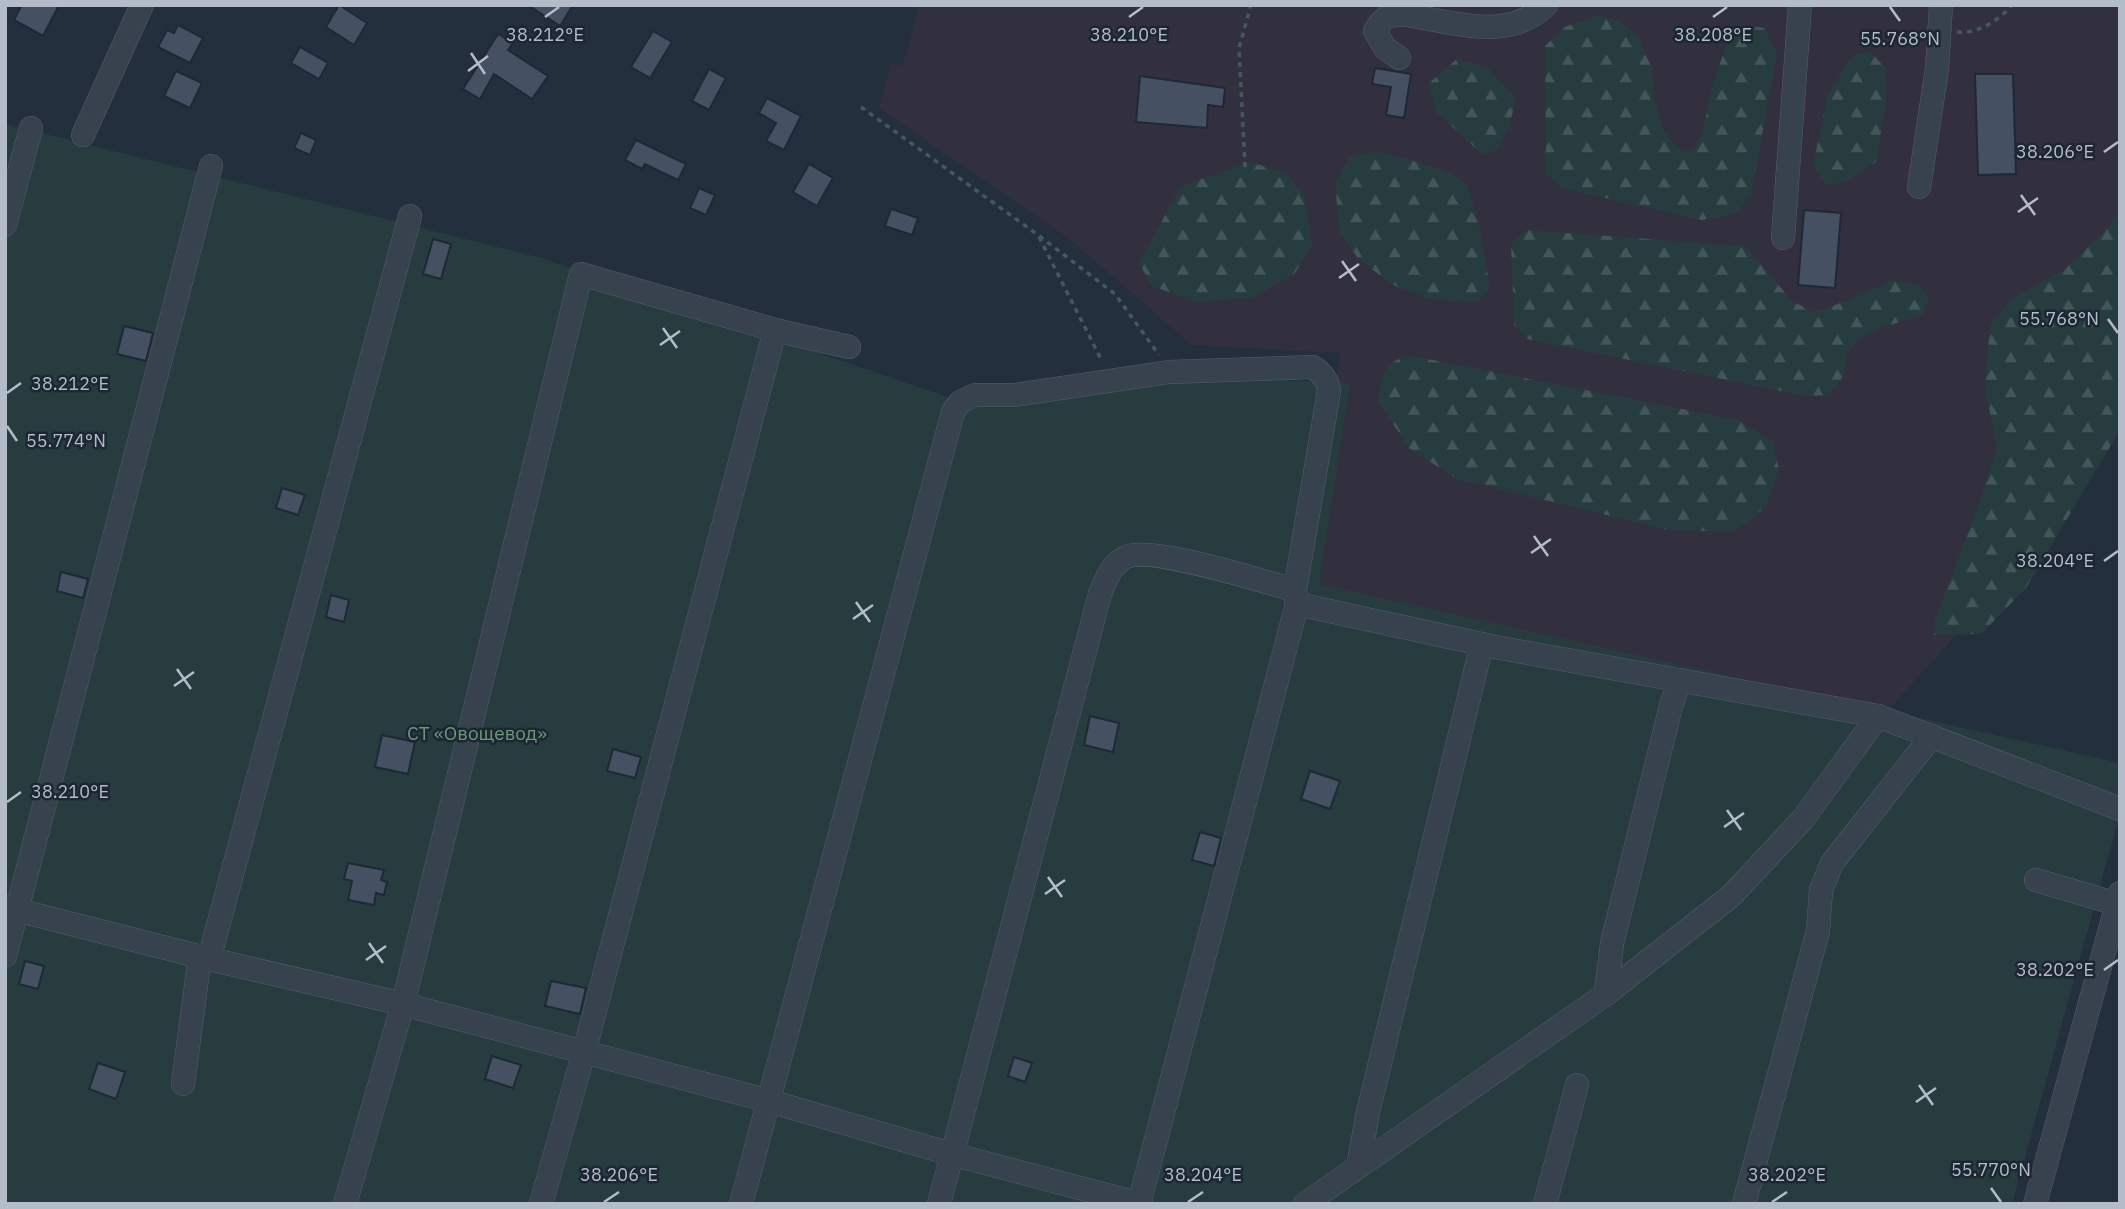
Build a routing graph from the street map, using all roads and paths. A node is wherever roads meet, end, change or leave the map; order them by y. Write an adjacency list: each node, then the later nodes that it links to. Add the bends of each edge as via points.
1 (142, 5): 11 (street)
2 (1251, 5): 13 (path, via 1239,48)
3 (1546, 5): 8 (street, via 1516,24 1486,28 1391,16 1376,31 1385,48)
4 (1800, 5): 18 (street)
5 (1941, 5): 7 (street)
6 (2012, 5): 7 (path, via 2000,19 1968,33)
7 (1939, 31): 14 (street)
8 (1399, 58)
9 (861, 107): 17 (path)
10 (31, 128): 16 (street)
11 (83, 135)
12 (211, 166): 31 (street)
13 (1245, 167)
14 (1919, 187)
15 (410, 216): 33 (street)
16 (5, 225)
17 (1038, 235): 21 (path, via 1115,294); 22 (path)
18 (1783, 239)
19 (775, 330): 20 (street); 35 (street, via 581,274); 36 (street)
20 (849, 346)
21 (1169, 372): 22 (street); 23 (street, via 1313,367 1328,383)
22 (1112, 382): 39 (street, via 1015,395 975,395 960,402 953,412)
23 (1296, 597): 24 (street); 40 (street, via 1161,556 1130,556 1110,571); 46 (street)
24 (1482, 644): 25 (street); 41 (street)
25 (1679, 680): 26 (street); 34 (street, via 1612,943)
26 (1878, 716): 27 (street); 34 (street, via 1803,819 1731,896)
27 (1931, 736): 28 (street); 49 (street, via 1828,872 1821,890 1818,931)
28 (2120, 809)
29 (2036, 880): 30 (street)
30 (2118, 899): 50 (street)
31 (11, 908): 32 (street); 33 (street)
32 (5, 956)
33 (204, 957): 35 (street); 37 (street)
34 (1606, 994): 41 (street)
35 (402, 1004): 36 (street); 42 (street)
36 (584, 1052): 39 (street); 43 (street)
37 (183, 1084)
38 (1577, 1085): 48 (street)
39 (769, 1101): 40 (street); 44 (street)
40 (951, 1154): 45 (street); 46 (street)
41 (1358, 1167): 47 (street)
42 (345, 1204)
43 (541, 1204)
44 (741, 1204)
45 (939, 1204)
46 (1140, 1204)
47 (1305, 1204)
48 (1545, 1204)
49 (1744, 1204)
50 (2035, 1204)

